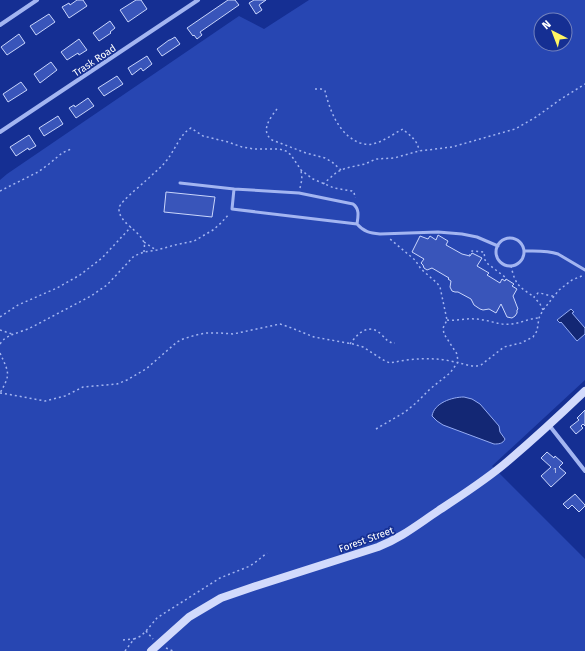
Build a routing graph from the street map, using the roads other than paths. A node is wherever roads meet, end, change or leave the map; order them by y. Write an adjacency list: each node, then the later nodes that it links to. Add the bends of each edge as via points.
1 (37, 0): 3 (street)
2 (198, 0): 4 (street, Trask Road)
3 (0, 25)
4 (0, 132)
5 (180, 183): 6 (lane)
6 (234, 189): 7 (lane, via 298,193 355,204); 7 (lane, via 232,209)
7 (357, 224): 8 (lane, via 363,230 372,233 462,234)
8 (498, 246): 9 (lane, via 501,241 510,238 522,244); 9 (lane, via 497,258 504,265 517,264 521,261)
9 (524, 251): 10 (lane, via 558,254)
10 (585, 270)
11 (585, 391): 12 (street, Forest Street)
12 (550, 425): 13 (street); 14 (street, Forest Street, via 497,470 408,533 365,552 221,598 189,616)
13 (585, 471)
14 (150, 651)

